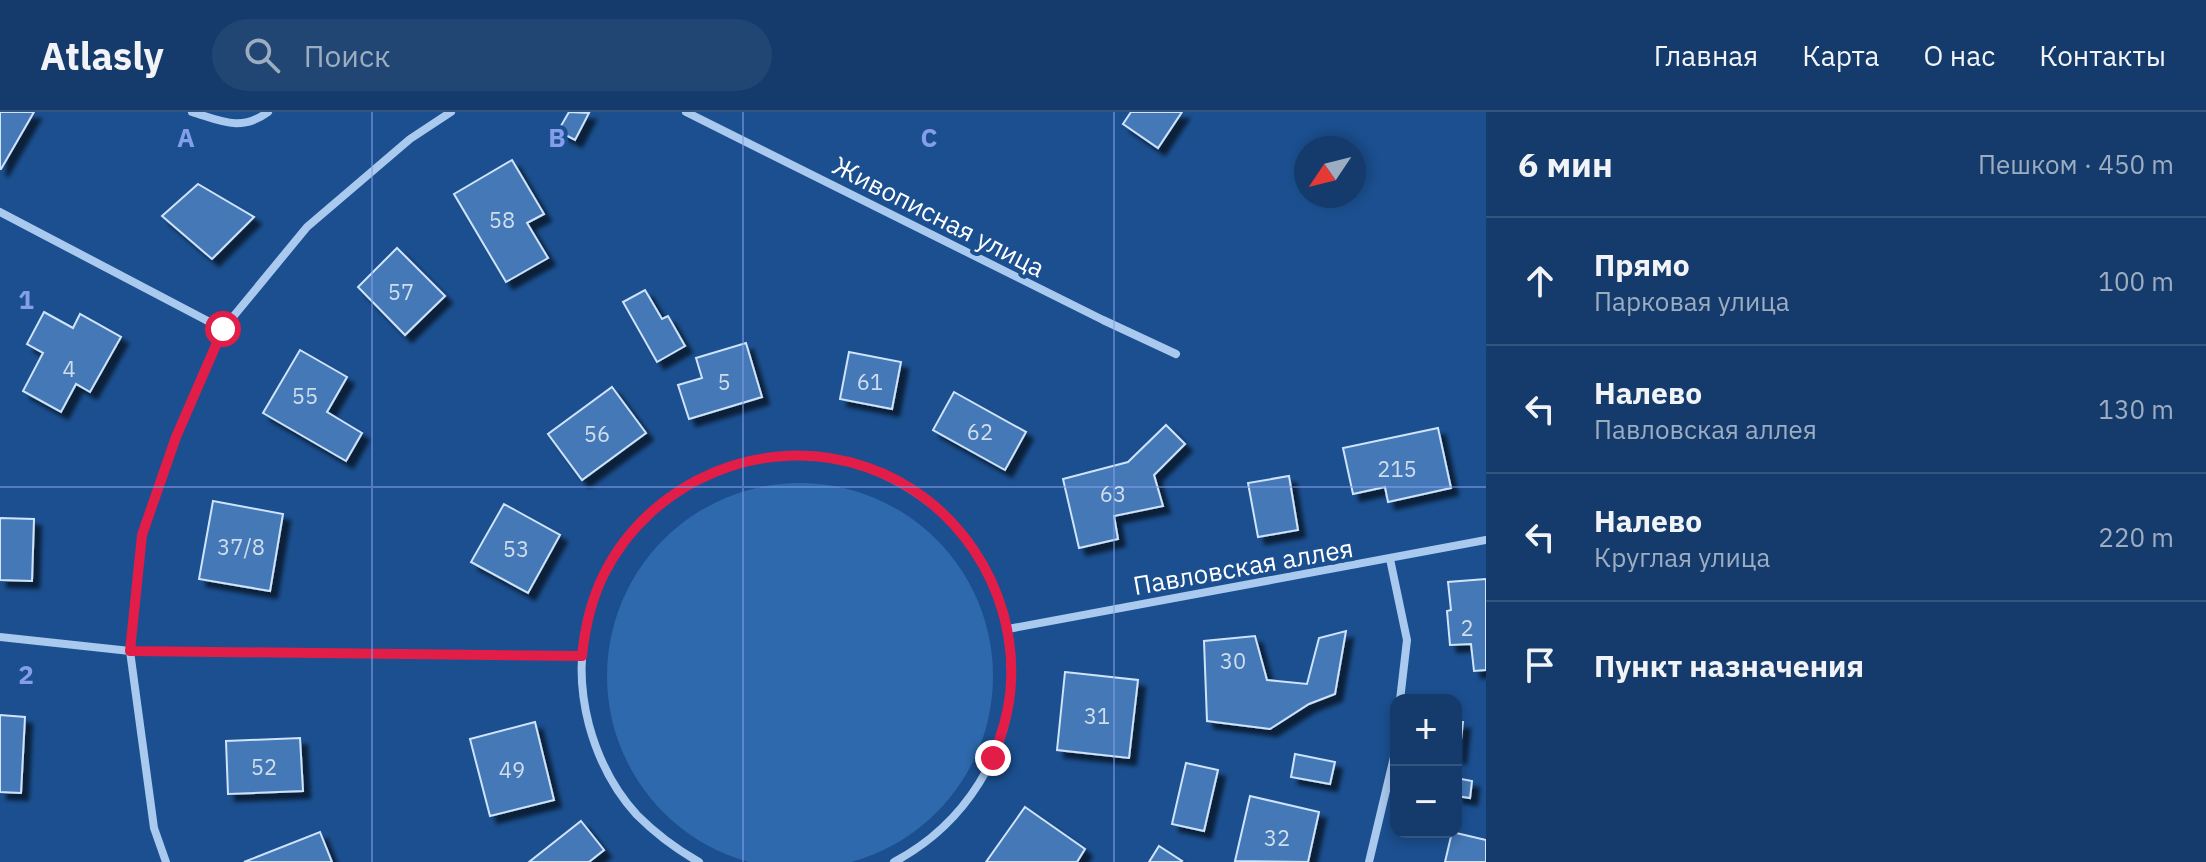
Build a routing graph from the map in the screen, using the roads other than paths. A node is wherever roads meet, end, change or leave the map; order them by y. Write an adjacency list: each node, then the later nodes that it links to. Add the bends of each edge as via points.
1 (192, 112): 2 (street, via 233,125)
2 (268, 112)
3 (451, 112): 6 (street, via 410,139 307,227)
4 (686, 112): 7 (street, Живописная улица)
5 (0, 212): 6 (street)
6 (223, 329): 12 (street, via 176,437 142,535)
7 (1176, 354)
8 (1486, 540): 9 (street, Павловская аллея)
9 (1390, 559): 10 (street, Павловская аллея); 14 (street, via 1407,640)
10 (1008, 629): 13 (street, via 989,576 939,509 866,467 839,459 782,455 702,477 677,491 635,528 603,575 585,628); 18 (street, via 1008,708 993,758 948,823)
11 (0, 637): 12 (street)
12 (130, 651): 13 (street); 16 (street, via 154,828)
13 (582, 656): 17 (street, via 586,712 604,766 635,813)
14 (1401, 694)
15 (1392, 766): 19 (street)
16 (166, 862)
17 (699, 862)
18 (894, 862)
19 (1369, 862)

